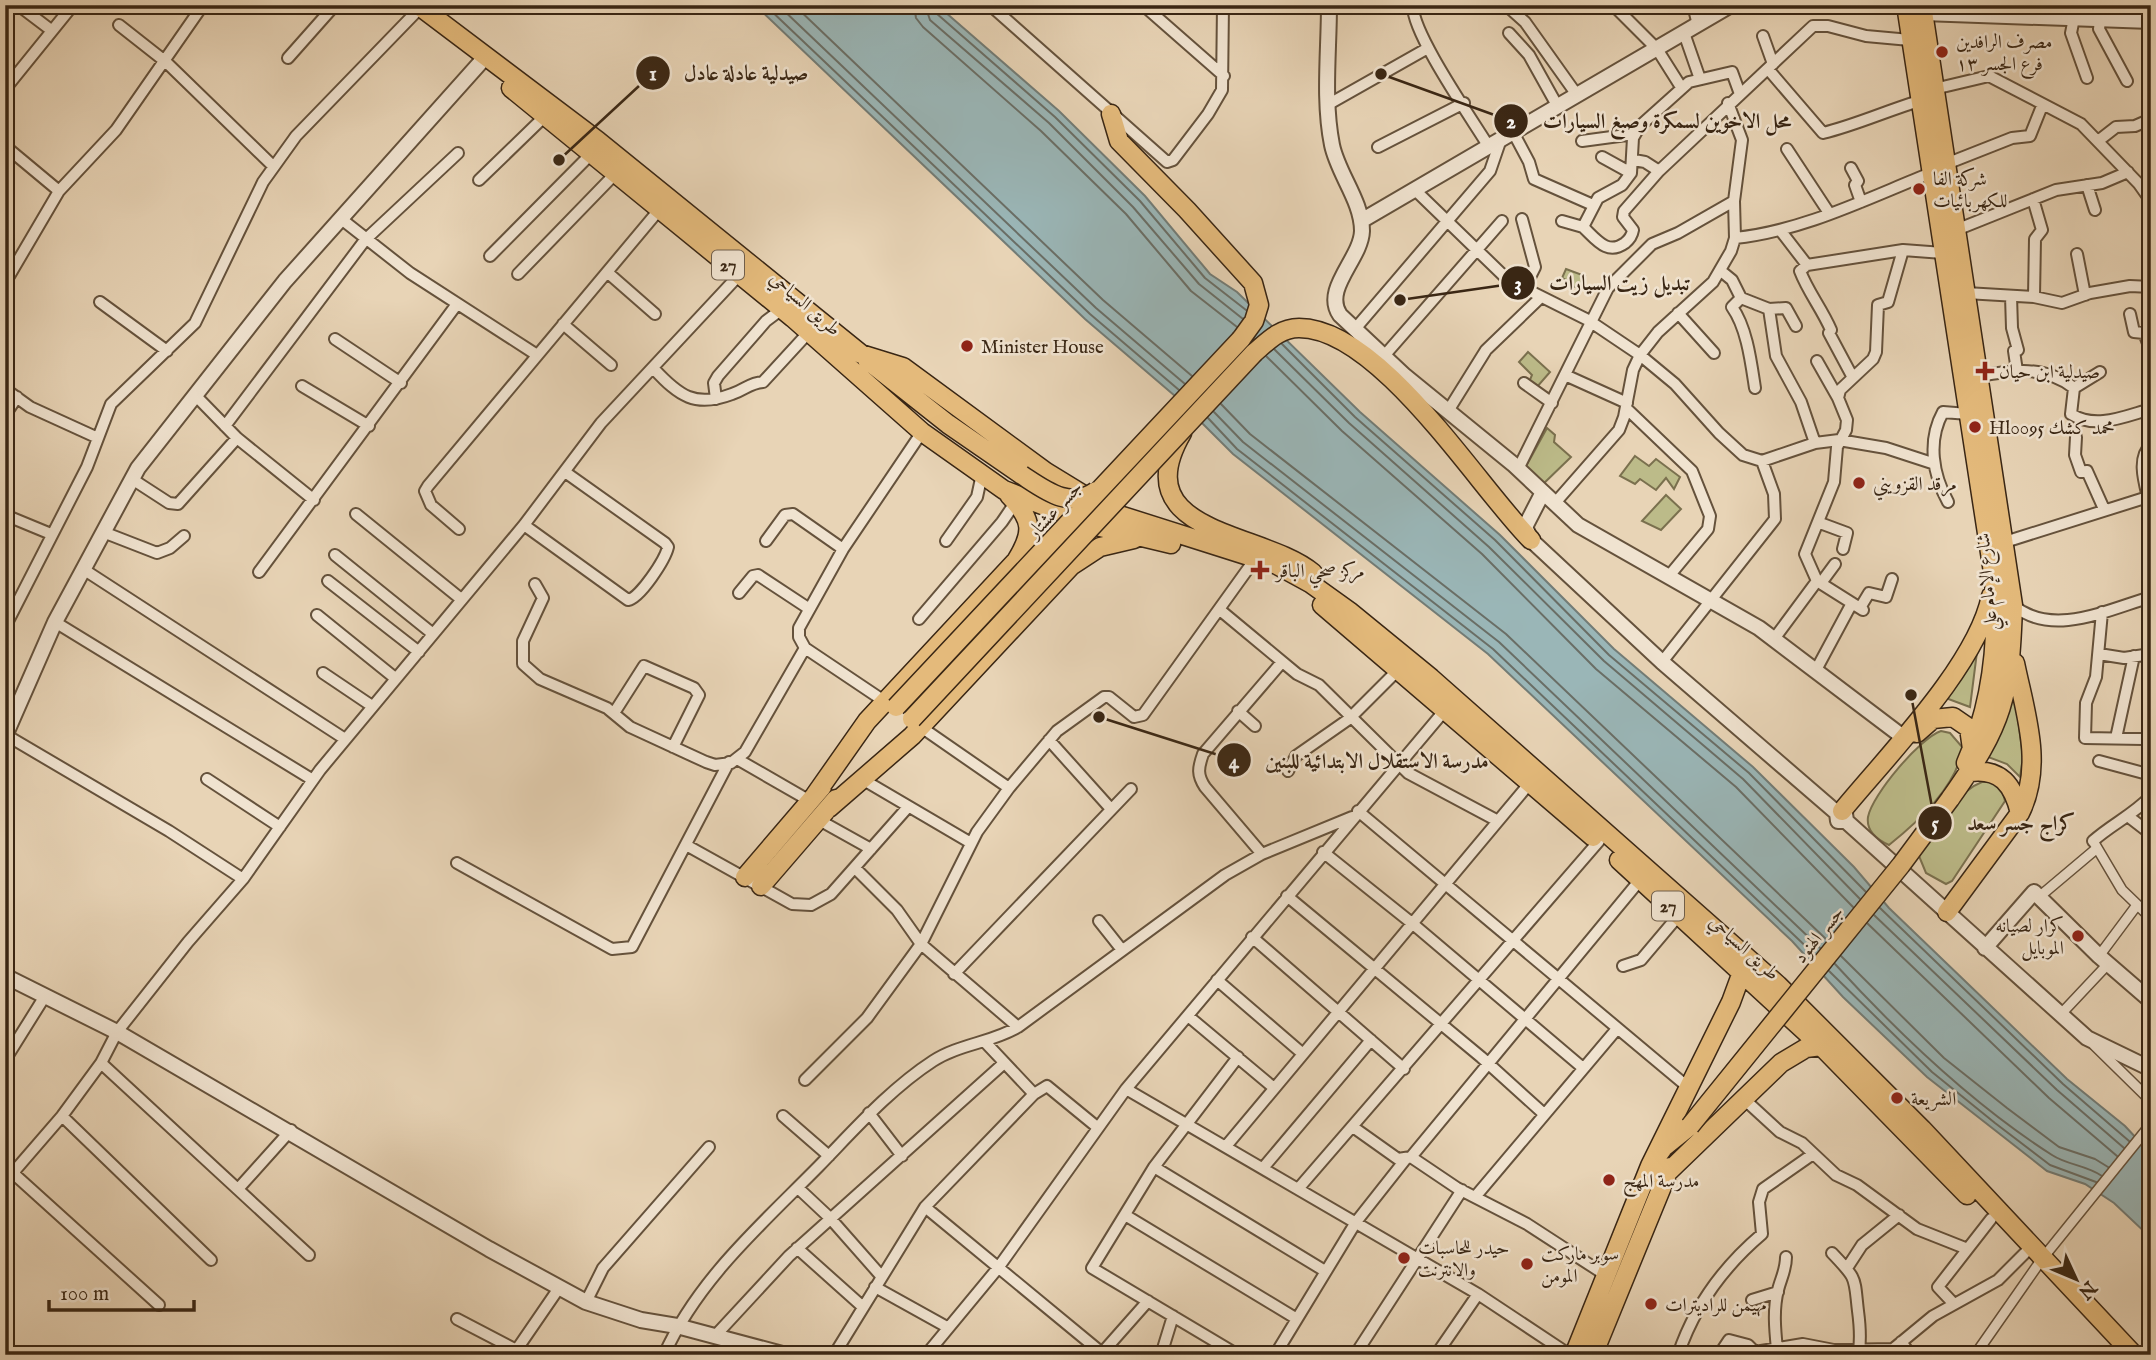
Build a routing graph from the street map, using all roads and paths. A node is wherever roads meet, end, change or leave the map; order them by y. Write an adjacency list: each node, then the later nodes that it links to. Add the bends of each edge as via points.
1 (18, 5): 22 (street)
2 (73, 5): 22 (street)
3 (203, 5): 30 (street)
4 (335, 5): 29 (street)
5 (990, 5): 48 (street)
6 (1143, 5): 33 (street)
7 (1223, 5): 33 (street)
8 (1329, 5): 45 (street)
9 (1413, 5): 27 (street)
10 (1506, 5): 41 (street, via 1525,22)
11 (1613, 5): 28 (street)
12 (1693, 5): 21 (street)
13 (1731, 5): 21 (street)
14 (419, 6): 19 (main road, طريق السياحي / 27); 64 (street, via 311,119)
15 (1917, 8): 16 (street); 26 (main road, شارع الإمام علي); 39 (main road, شارع الإمام علي)
16 (2074, 18): 17 (street); 35 (street, via 2071,33)
17 (2100, 19): 18 (street); 36 (street, via 2099,29)
18 (2151, 22)
19 (442, 24): 31 (main road, طريق السياحي / 27); 128 (main road, طريق السياحي / 27, via 598,141)
20 (119, 25): 30 (street)
21 (1698, 25): 24 (street)
22 (51, 30): 38 (street)
23 (1509, 33): 47 (street, via 1529,55)
24 (1684, 33): 28 (street); 34 (street)
25 (1763, 36): 32 (street)
26 (1910, 40): 32 (street, via 1813,26); 42 (main road, شارع الإمام علي)
27 (1429, 48): 43 (street); 45 (street)
28 (1657, 49): 37 (street); 41 (street)
29 (288, 58)
30 (166, 62): 64 (street); 74 (street, via 116,130)
31 (481, 63): 49 (main road, طريق السياحي / 27); 83 (street)
32 (1770, 67): 40 (street); 42 (street, via 1823,133 1850,128 1871,116)
33 (1224, 76): 48 (street, via 1209,114 1167,162)
34 (1700, 79): 37 (street); 40 (street, via 1732,72)
35 (2087, 79)
36 (2126, 81)
37 (1681, 87): 51 (street)
38 (5, 89)
39 (1934, 89): 46 (street, via 1989,76); 66 (main road, شارع الإمام علي)
40 (1740, 94): 44 (street)
41 (1577, 95): 47 (street)
42 (1919, 101): 66 (main road, شارع الإمام علي)
43 (1464, 103): 52 (street); 56 (street)
44 (1728, 103): 67 (street); 76 (street, via 1742,141)
45 (1329, 104): 85 (street, via 1333,148)
46 (2042, 106): 54 (street, via 2081,124); 66 (street, via 2030,136 2012,138)
47 (1558, 107): 52 (street)
48 (1111, 114): 174 (main road, جسر عشتار, bridge, via 1119,141 1244,271 1259,298 1258,312 1241,339)
49 (544, 117): 59 (main road, طريق السياحي / 27); 71 (street)
50 (2151, 119): 54 (street, via 2116,127)
51 (1634, 134): 53 (street); 63 (street)
52 (1501, 140): 73 (street); 79 (street, via 1529,162 1534,179 1582,196); 88 (street, via 1490,171)
53 (1581, 141)
54 (2098, 141): 68 (street)
55 (5, 146): 60 (street)
56 (1378, 147)
57 (1787, 149): 82 (street)
58 (458, 153): 93 (street)
59 (590, 155): 70 (main road, طريق السياحي / 27); 100 (street)
60 (18, 156): 62 (street); 74 (street)
61 (1602, 158): 69 (street)
62 (5, 160)
63 (1633, 160): 67 (street); 69 (street)
64 (273, 166): 129 (street, via 203,310 184,337)
65 (1851, 168): 78 (street)
66 (1938, 169): 78 (street); 91 (main road, شارع الإمام علي); 98 (main road, شارع الإمام علي)
67 (1659, 171): 94 (street, via 1623,213 1633,229)
68 (2128, 172): 72 (street); 77 (street)
69 (1631, 173): 79 (street)
70 (614, 174): 80 (main road, طريق السياحي / 27); 104 (street)
71 (479, 180)
72 (2087, 185): 75 (street); 81 (street)
73 (1415, 190): 85 (street); 88 (street)
74 (59, 191): 106 (street)
75 (2033, 199): 91 (street); 113 (street, via 2042,230 2035,239)
76 (1734, 201): 92 (street); 97 (street)
77 (2151, 201)
78 (1861, 202): 82 (street)
79 (1593, 205): 89 (street)
80 (659, 210): 103 (street); 105 (main road, طريق السياحي / 27)
81 (2095, 210)
82 (1829, 213): 90 (street)
83 (340, 218): 93 (street); 149 (street)
84 (1522, 219): 108 (street, via 1535,267)
85 (1361, 221): 125 (street, via 1358,249 1334,302)
86 (1502, 221): 95 (street)
87 (1562, 221): 89 (street)
88 (1447, 222): 95 (street); 125 (street)
89 (1583, 227): 94 (street, via 1607,248 1615,249)
90 (1780, 230): 92 (street); 101 (street)
91 (1956, 230): 109 (main road, شارع الإمام علي)
92 (1735, 237): 102 (street)
93 (365, 240): 116 (street); 160 (street)
94 (1629, 240): 97 (street)
95 (1476, 250): 108 (street); 134 (street)
96 (1903, 250): 98 (street); 101 (street); 141 (street, via 1888,302 1878,305 1877,352)
97 (1641, 252): 122 (street, via 1608,288)
98 (1943, 253): 157 (main road, شارع الإمام علي)
99 (2077, 254): 110 (street)
100 (490, 256)
101 (1807, 264): 141 (street, via 1800,271 1807,289 1825,315 1829,333)
102 (1721, 271): 114 (street); 119 (street)
103 (607, 272): 120 (street); 123 (street)
104 (518, 274)
105 (740, 274): 117 (main road, طريق السياحي / 27); 137 (street)
106 (5, 283)
107 (2151, 287): 110 (street, via 2130,286)
108 (1524, 289): 112 (street)
109 (1966, 293): 111 (street); 142 (main road, شارع الإمام علي)
110 (2085, 295): 113 (street, via 2062,303)
111 (2011, 296): 113 (street); 138 (street)
112 (1541, 297): 122 (street); 156 (street, via 1486,350)
113 (2034, 297)
114 (1741, 298): 118 (street); 146 (street, via 1732,307 1750,357)
115 (100, 302): 129 (street)
116 (457, 304): 132 (street); 143 (street)
117 (782, 309): 126 (main road, طريق السياحي / 27); 152 (street, via 718,376)
118 (1769, 309): 124 (street, via 1786,308); 167 (street, via 1776,356 1801,402)
119 (1678, 313): 131 (street); 133 (street)
120 (655, 314)
121 (2130, 314): 130 (street, via 2134,332 2144,333)
122 (1593, 323): 133 (street); 140 (street)
123 (563, 324): 132 (street); 136 (street)
124 (1796, 326)
125 (1355, 329): 134 (street)
126 (809, 332): 152 (street, via 763,382 751,382); 162 (main road, طريق السياحي / 27)
127 (335, 339): 143 (street)
128 (853, 349): 174 (main road, bridge, via 948,424 1060,497 1089,496); 236 (main road, طريق السياحي / 27, via 903,367 986,430 1113,513 1254,556 1294,573)
129 (167, 351): 164 (street, via 120,392)
130 (2151, 351)
131 (1714, 353)
132 (537, 355): 187 (street, via 425,491 431,505)
133 (1640, 355): 154 (street); 169 (street, via 1675,384 1734,448)
134 (1384, 356): 156 (street)
135 (1817, 361): 151 (street)
136 (611, 365)
137 (654, 369): 152 (street, via 685,397); 172 (street, via 601,423)
138 (2017, 371): 142 (street); 147 (street, via 2052,375)
139 (2100, 372): 147 (street)
140 (1565, 375): 153 (street); 154 (street)
141 (1852, 376): 151 (street)
142 (1979, 376): 195 (main road, شارع الإمام علي)
143 (401, 383): 161 (street)
144 (1524, 383): 153 (street)
145 (302, 386): 161 (street)
146 (1755, 388)
147 (2074, 388): 155 (street, via 2071,414 2083,422 2124,418)
148 (5, 389): 150 (street)
149 (195, 395): 160 (street); 175 (street)
150 (17, 397): 158 (street); 164 (street)
151 (1838, 398): 166 (street, via 1847,420)
152 (716, 399)
153 (1552, 403): 171 (street)
154 (1627, 405): 181 (street, via 1619,430); 204 (street, via 1692,471 1710,516 1708,529)
155 (2151, 409)
156 (1448, 411): 171 (street)
157 (1968, 414): 170 (street, via 1943,412); 203 (main road, شارع الإمام علي)
158 (5, 415)
159 (1194, 416): 192 (main road, جسر عشتار, bridge, via 1254,353 1282,331 1299,328 1332,337 1362,356 1430,417); 236 (main road, bridge, via 1169,461 1170,491 1177,505 1194,520 1306,567); 243 (main road, جسر عشتار, bridge)
160 (225, 426): 165 (street)
161 (369, 426): 179 (street)
162 (922, 432): 173 (main road, طريق السياحي / 27); 196 (street)
163 (2076, 437): 182 (street, via 2075,455 2081,472 2087,471)
164 (98, 438): 189 (street, via 88,467)
165 (237, 438): 175 (street, via 178,504); 179 (street)
166 (1839, 440): 167 (street); 170 (street, via 1886,448); 185 (street, via 1834,482)
167 (1815, 443): 169 (street)
168 (2151, 445): 178 (street, via 2143,466)
169 (1762, 461): 212 (street, via 1774,494 1775,519)
170 (1932, 463): 180 (street)
171 (1518, 469): 176 (street)
172 (565, 472): 186 (street); 186 (street, via 666,542 663,562 628,600)
173 (982, 474): 177 (main road, طريق السياحي / 27); 194 (street, via 974,503)
174 (1113, 477): 237 (main road, جسر عشتار, bridge)
175 (132, 479): 188 (street)
176 (1543, 492): 181 (street); 192 (street, via 1525,527)
177 (1013, 496): 191 (main road, via 1096,526); 219 (street); 237 (main road, via 1027,517 1027,543)
178 (2149, 496): 182 (street)
179 (314, 500): 202 (street)
180 (1948, 502)
181 (1555, 503): 204 (street, via 1587,531)
182 (2104, 509): 195 (street)
183 (356, 514): 211 (street)
184 (5, 515): 189 (street)
185 (1820, 523): 197 (street, via 1847,533); 207 (street, via 1805,554)
186 (524, 525): 211 (street)
187 (459, 528)
188 (103, 532): 190 (street, via 158,553); 201 (street)
189 (51, 534): 221 (street)
190 (184, 536)
191 (1155, 540): 200 (main road, طريق السياحي / 27); 243 (main road, via 1117,541 1071,566)
192 (1531, 540): 231 (street)
193 (766, 541): 196 (street, via 785,515 793,514)
194 (946, 541)
195 (2005, 542): 203 (main road, شارع الإمام علي)
196 (843, 549): 215 (street)
197 (1843, 549)
198 (335, 555): 222 (street)
199 (1835, 564): 207 (street)
200 (1250, 566): 216 (street); 232 (main road, طريق السياحي / 27, via 1305,592)
201 (83, 569): 220 (street); 248 (street)
202 (259, 572)
203 (1999, 574): 213 (main road, شارع الإمام علي); 246 (main road, via 1972,645); 252 (main road, شارع الإمام علي, via 1988,703)
204 (1668, 576): 212 (street)
205 (1892, 579): 214 (street, via 1886,597 1869,593)
206 (328, 581): 226 (street)
207 (1819, 582): 214 (street); 223 (street)
208 (535, 584): 241 (street, via 543,597 523,641 523,664 540,679)
209 (739, 593): 215 (street, via 758,575)
210 (2151, 597): 217 (street)
211 (461, 599): 222 (street)
212 (1712, 601): 223 (street); 231 (street)
213 (2013, 605): 217 (street, via 2025,615 2046,621 2062,622); 225 (main road, شارع الإمام علي)
214 (1858, 607): 233 (street)
215 (808, 608): 224 (street, via 799,628)
216 (1220, 610): 230 (street); 249 (street, via 1143,715 1134,717 1104,697)
217 (2102, 612): 227 (street)
218 (317, 615): 235 (street)
219 (919, 619)
220 (55, 622): 245 (street); 261 (street)
221 (5, 627)
222 (433, 634): 226 (street)
223 (1774, 639): 233 (street)
224 (805, 648): 237 (street); 253 (street, via 750,743)
225 (2012, 650): 257 (main road, شارع الإمام علي, via 2004,705); 270 (main road, via 2033,757 2031,785)
226 (419, 652): 235 (street)
227 (2099, 654): 229 (street); 247 (street, via 2086,703 2085,738)
228 (2151, 654): 229 (street)
229 (2134, 656): 247 (street)
230 (1282, 662): 240 (street); 242 (street, via 1319,685)
231 (1662, 662): 273 (street)
232 (1399, 669): 238 (main road, طريق السياحي / 27); 242 (street)
233 (1815, 670): 246 (street)
234 (323, 673): 239 (street)
235 (396, 678): 239 (street)
236 (1431, 678): 238 (main road, طريق السياحي / 27)
237 (890, 704): 266 (main road)
238 (1450, 705): 255 (street); 262 (main road, طريق السياحي / 27); 351 (main road, طريق السياحي / 27, via 1777,985)
239 (372, 706): 248 (street)
240 (1238, 711): 244 (street); 284 (street, via 1203,754 1199,778)
241 (614, 713): 251 (street, via 630,727); 251 (street, via 643,666 694,688 699,695)
242 (1349, 719): 255 (street); 256 (street, via 1305,748)
243 (916, 723): 260 (main road); 263 (street); 271 (main road)
244 (1255, 726)
245 (5, 736): 288 (street)
246 (1903, 737): 273 (main road)
247 (2116, 738): 250 (street)
248 (345, 739): 261 (street)
249 (1049, 740): 263 (street); 269 (street)
250 (2151, 742)
251 (673, 747): 253 (street, via 715,765)
252 (1972, 749): 267 (main road, شارع الإمام علي); 273 (main road, via 1969,728 1960,719 1944,716 1928,721)
253 (733, 761): 266 (street); 280 (street)
254 (2099, 761): 258 (street)
255 (1397, 765): 272 (street); 275 (street)
256 (1288, 771)
257 (1970, 772): 267 (main road, شارع الإمام علي); 270 (main road, via 1993,772 2003,778)
258 (2151, 775)
259 (207, 779): 276 (street)
260 (862, 779): 268 (street); 271 (main road)
261 (313, 780): 276 (street)
262 (1529, 784): 275 (street); 278 (main road, طريق السياحي / 27)
263 (1009, 788): 279 (street)
264 (1131, 789): 269 (street)
265 (2151, 796): 274 (street)
266 (813, 798): 287 (main road)
267 (1950, 799): 364 (main road, جسر الهنود, bridge, via 1690,1126 1664,1147)
268 (908, 807): 279 (street); 282 (street)
269 (1111, 809): 309 (street)
270 (2020, 813): 295 (main road)
271 (824, 814): 282 (street); 291 (main road)
272 (1355, 814): 283 (street); 284 (street); 290 (street)
273 (1843, 815): 295 (street)
274 (2129, 817): 277 (street); 281 (street, via 2111,825)
275 (1498, 821): 290 (street)
276 (280, 827): 288 (street)
277 (2151, 834)
278 (1599, 841): 289 (main road, طريق السياحي / 27); 301 (street)
279 (971, 843): 302 (street)
280 (686, 845): 285 (street, via 638,941 622,951); 287 (street)
281 (2095, 845): 293 (street); 294 (street, via 2122,891)
282 (871, 849): 286 (street)
283 (1322, 852): 292 (street); 299 (street)
284 (1262, 854): 304 (street, via 1225,875)
285 (457, 863)
286 (855, 868): 291 (street, via 822,901 811,905 792,904); 302 (street, via 897,910)
287 (745, 877): 291 (street)
288 (243, 879): 323 (street)
289 (1640, 880): 296 (main road, طريق السياحي / 27); 311 (street)
290 (1446, 881): 299 (street); 301 (street)
291 (761, 886)
292 (1287, 896): 300 (street); 307 (street)
293 (2039, 897): 303 (street, via 2034,892); 305 (street)
294 (2137, 905): 297 (street); 305 (street)
295 (1944, 910): 303 (street)
296 (1679, 915): 306 (street, via 1641,960); 308 (main road, طريق السياحي / 27)
297 (2151, 918)
298 (1099, 921): 304 (street)
299 (1413, 924): 307 (street); 313 (street)
300 (1252, 937): 312 (street); 316 (street)
301 (1514, 940): 311 (street); 313 (street)
302 (921, 944): 309 (street); 337 (street, via 867,1018)
303 (1985, 948): 317 (street)
304 (1122, 950): 321 (street)
305 (2103, 960): 315 (street); 317 (street)
306 (1623, 966)
307 (1374, 971): 316 (street); 320 (street)
308 (1742, 972): 327 (main road, طريق السياحي / 27); 339 (main road)
309 (954, 974): 321 (street)
310 (5, 976): 314 (street)
311 (1559, 978): 319 (street); 322 (street)
312 (1217, 980): 318 (street); 328 (street)
313 (1480, 980): 319 (street); 320 (street)
314 (45, 996): 323 (street); 330 (street)
315 (2151, 1001)
316 (1339, 1012): 325 (street); 328 (street)
317 (2060, 1015): 324 (street)
318 (1188, 1016): 329 (street); 340 (street)
319 (1525, 1017): 332 (street); 334 (street)
320 (1440, 1026): 332 (street); 335 (street)
321 (1018, 1027): 326 (street)
322 (1616, 1030): 334 (street); 339 (street)
323 (117, 1032): 331 (street); 353 (street)
324 (2087, 1038): 336 (street); 343 (street)
325 (1371, 1040): 335 (street); 362 (street)
326 (985, 1042): 333 (street); 344 (street, via 931,1062)
327 (1821, 1046): 342 (main road, via 1793,1054); 351 (main road, طريق السياحي / 27)
328 (1303, 1054): 338 (street)
329 (1238, 1057): 338 (street); 348 (street)
330 (5, 1060)
331 (101, 1063): 346 (street); 367 (street)
332 (1487, 1063): 345 (street); 360 (street)
333 (1003, 1064): 341 (street); 359 (street)
334 (1583, 1068): 345 (street)
335 (1404, 1069): 352 (street)
336 (2151, 1069)
337 (805, 1080)
338 (1274, 1088): 355 (street)
339 (1689, 1088): 364 (main road)
340 (1126, 1089): 348 (street); 350 (street)
341 (1034, 1094): 350 (street, via 1047,1086); 371 (street)
342 (1744, 1099): 357 (street); 364 (main road)
343 (2151, 1101)
344 (870, 1114): 358 (street); 359 (street)
345 (1544, 1114): 370 (street)
346 (62, 1116): 363 (street); 384 (street)
347 (783, 1116): 358 (street)
348 (1187, 1123): 355 (street); 361 (street)
349 (2151, 1124): 383 (street)
350 (1097, 1127): 385 (street)
351 (1910, 1127): 354 (main road, طريق السياحي / 27)
352 (1353, 1128): 360 (street, via 1397,1159); 368 (street)
353 (291, 1130): 367 (street); 391 (street)
354 (1926, 1143): 375 (main road, طريق السياحي / 27); 383 (main road, طريق السياحي / 27)
355 (1227, 1145): 362 (street)
356 (709, 1147): 395 (street, via 603,1268)
357 (1813, 1154): 373 (street, via 1836,1175); 423 (street, via 1763,1189 1759,1202 1762,1234 1706,1293)
358 (829, 1156): 366 (street)
359 (902, 1156): 374 (street)
360 (1408, 1159): 369 (street); 376 (street)
361 (1154, 1167): 372 (street); 387 (street)
362 (1263, 1168): 368 (street)
363 (14, 1174): 365 (street); 398 (street)
364 (1655, 1177): 388 (main road); 422 (main road)
365 (5, 1182)
366 (798, 1188): 374 (street); 403 (street, via 713,1274)
367 (238, 1189): 380 (street)
368 (1298, 1189): 376 (street)
369 (1462, 1190): 370 (street); 382 (street)
370 (1475, 1197): 388 (street)
371 (925, 1207): 385 (street); 389 (street)
372 (1125, 1214): 396 (street, via 1092,1268); 402 (street)
373 (1899, 1215): 378 (street, via 1931,1236); 386 (street, via 1862,1245)
374 (830, 1218): 377 (street); 389 (street)
375 (1991, 1219): 378 (street); 383 (main road, طريق السياحي / 27)
376 (1356, 1223): 382 (street); 387 (street)
377 (797, 1248): 399 (street); 405 (street)
378 (1965, 1248): 397 (street, via 1938,1287)
379 (1832, 1253): 386 (street)
380 (309, 1255)
381 (1786, 1257): 392 (street, via 1786,1273)
382 (1417, 1258): 393 (street); 419 (street)
383 (2035, 1259): 397 (street); 426 (street); 427 (main road, طريق السياحي / 27); 428 (main road, طريق السياحي / 27)
384 (211, 1260)
385 (998, 1268): 396 (street, via 1102,1353); 404 (street)
386 (1847, 1268): 407 (street, via 1858,1287)
387 (1325, 1271): 402 (street)
388 (1604, 1274): 421 (main road)
389 (882, 1277): 390 (street)
390 (875, 1287): 399 (street); 404 (street)
391 (559, 1288): 395 (street); 411 (street)
392 (1778, 1292): 394 (street); 409 (street)
393 (1478, 1294): 420 (street); 421 (street)
394 (1752, 1300)
395 (586, 1301): 403 (street, via 641,1320)
396 (1148, 1301): 400 (street)
397 (1954, 1303): 406 (street)
398 (159, 1305)
399 (863, 1307): 414 (street)
400 (1173, 1316): 416 (street); 417 (street)
401 (457, 1319): 411 (street)
402 (1297, 1319): 418 (street)
403 (677, 1326): 405 (street); 412 (street)
404 (947, 1328): 415 (street)
405 (715, 1336): 408 (street)
406 (1901, 1342): 407 (street, via 1893,1349); 425 (street)
407 (1859, 1350): 410 (street)
408 (752, 1351): 413 (street)
409 (1774, 1351): 410 (street, via 1803,1344); 424 (street, via 1755,1352 1729,1340)
410 (1844, 1352)
411 (519, 1353)
412 (664, 1355)
413 (786, 1355)
414 (834, 1355)
415 (926, 1355)
416 (1161, 1355)
417 (1238, 1355)
418 (1275, 1355)
419 (1355, 1355)
420 (1436, 1355)
421 (1572, 1355)
422 (1593, 1355)
423 (1678, 1355)
424 (1719, 1355)
425 (1911, 1355)
426 (1975, 1355)
427 (2124, 1355)
428 (2134, 1355)

